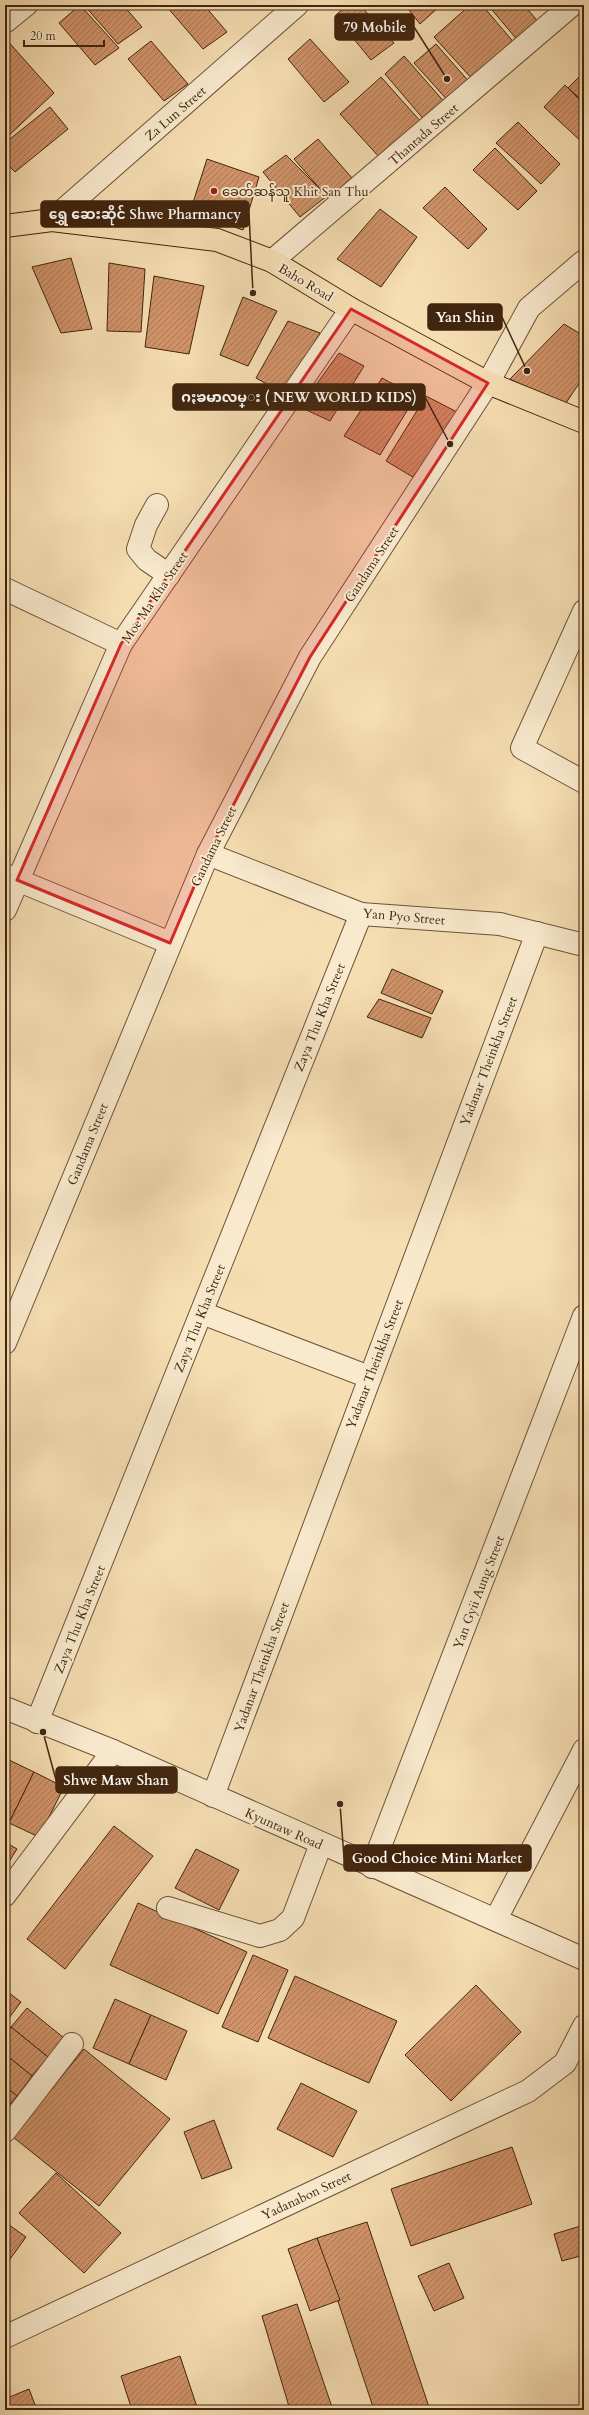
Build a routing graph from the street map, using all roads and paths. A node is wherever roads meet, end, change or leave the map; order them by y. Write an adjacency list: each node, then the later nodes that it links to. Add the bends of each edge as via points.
1 (26, 5): 4 (street)
2 (297, 5): 5 (street, Za Lun Street)
3 (572, 5): 7 (street, Thantada Street)
4 (5, 22)
5 (52, 220): 6 (main road, Baho Road); 7 (main road, Baho Road, via 217,240)
6 (5, 226)
7 (272, 261): 9 (main road, Baho Road)
8 (584, 261): 10 (street, Gandama Street, via 529,308)
9 (351, 309): 10 (main road, Baho Road); 13 (street, Moe Ma Kha Street)
10 (488, 383): 11 (main road, Baho Road); 18 (street, Gandama Street, via 310,657)
11 (584, 422)
12 (157, 505): 13 (street, via 146,525 138,549 147,560)
13 (169, 575): 16 (street, Moe Ma Kha Street)
14 (5, 589): 16 (street)
15 (584, 611): 17 (street, via 522,748)
16 (122, 644): 19 (street, Moe Ma Kha Street)
17 (584, 782)
18 (208, 854): 21 (street, Yan Pyo Street); 23 (street, Gandama Street)
19 (11, 878): 20 (street, Moe Ma Kha Street); 23 (street)
20 (5, 910)
21 (361, 914): 22 (street, Yan Pyo Street, via 500,924); 25 (street, Zaya Thu Kha Street)
22 (537, 933): 24 (street, Yan Pyo Street); 28 (street, Yadanar Theinkha Street)
23 (170, 943): 27 (street, Gandama Street)
24 (584, 945)
25 (202, 1312): 28 (street); 30 (street, Zaya Thu Kha Street)
26 (584, 1316): 35 (street, Yan Gyii Aung Street)
27 (5, 1344)
28 (369, 1377): 33 (street, Yadanar Theinkha Street)
29 (5, 1708): 30 (street, Kyuntaw Road)
30 (37, 1722): 32 (street, Kyuntaw Road)
31 (584, 1750): 38 (street)
32 (113, 1751): 33 (street, Kyuntaw Road); 36 (street)
33 (213, 1796): 34 (street, Kyuntaw Road)
34 (321, 1844): 35 (street, Kyuntaw Road); 37 (street, via 293,1918 280,1930 260,1936)
35 (372, 1867): 38 (street, Kyuntaw Road)
36 (5, 1895)
37 (168, 1908)
38 (496, 1919): 39 (street, Kyuntaw Road)
39 (584, 1959)
40 (584, 2026): 43 (street, Yadanabon Street, via 565,2063 528,2091)
41 (72, 2044): 42 (street)
42 (5, 2131)
43 (5, 2337)

